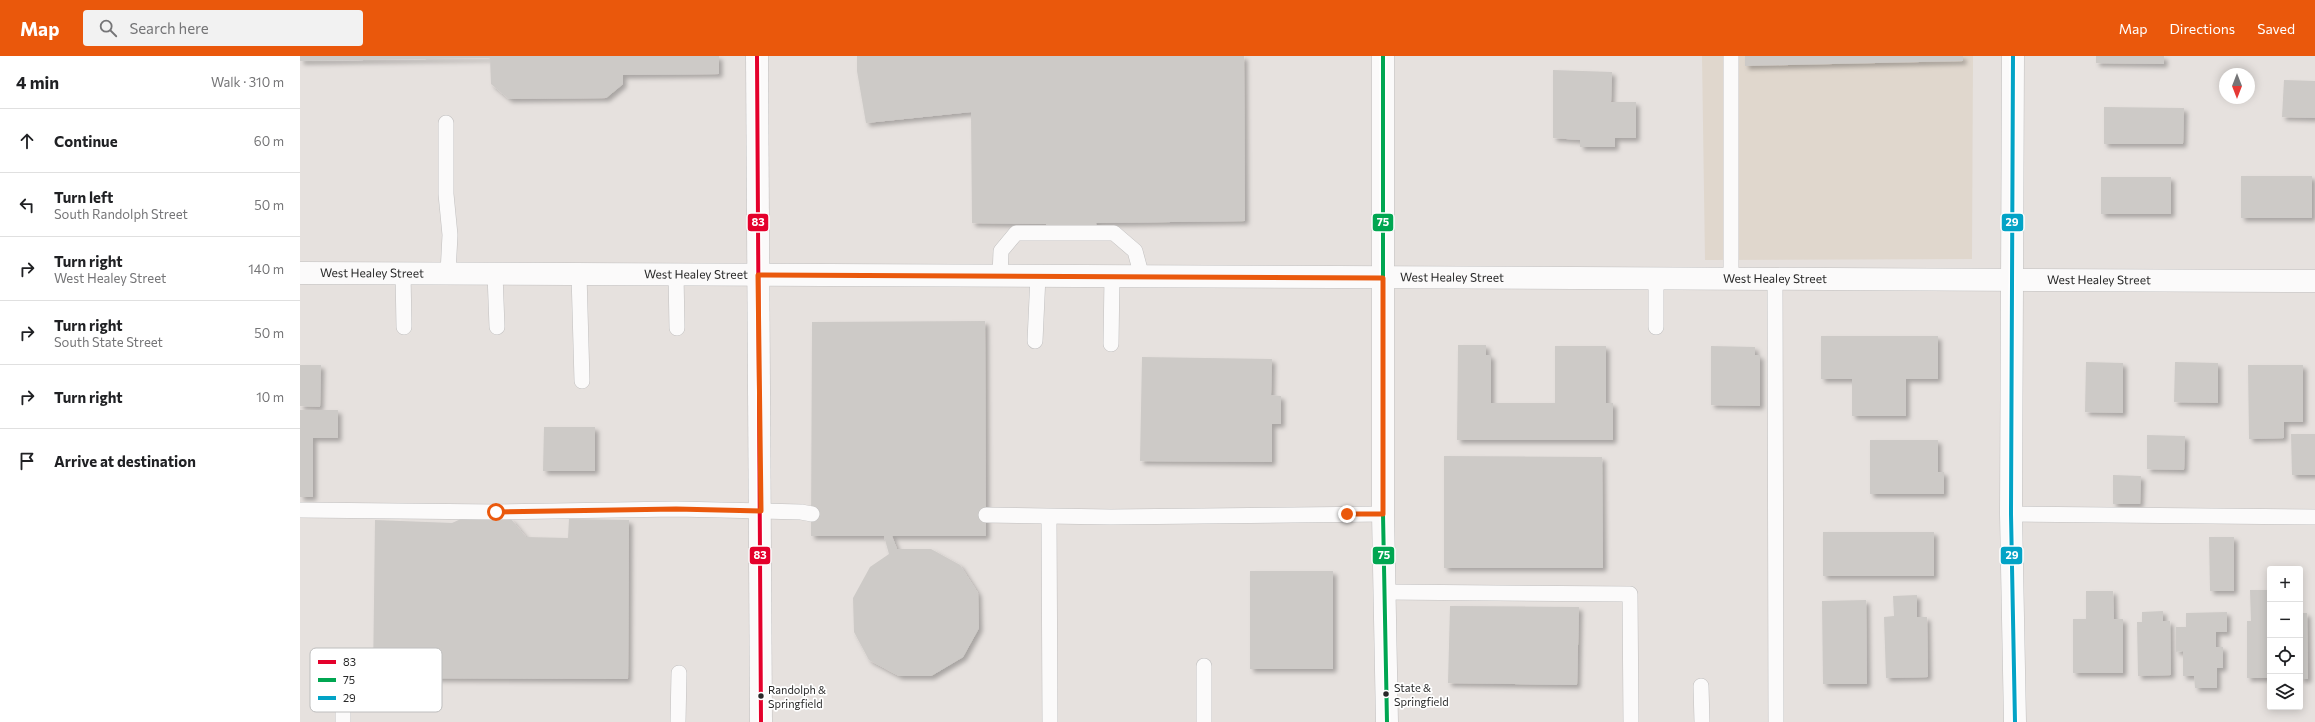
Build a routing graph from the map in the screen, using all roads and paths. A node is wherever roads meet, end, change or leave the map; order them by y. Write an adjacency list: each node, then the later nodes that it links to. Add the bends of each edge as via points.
1 (757, 56): 12 (street)
2 (1383, 56): 17 (street)
3 (1731, 56): 19 (lane)
4 (2013, 56): 21 (street)
5 (446, 123): 8 (lane, via 446,194 450,234)
6 (300, 273): 7 (street, West Healey Street)
7 (403, 273): 8 (street, West Healey Street); 24 (lane)
8 (448, 273): 9 (street, West Healey Street)
9 (495, 274): 10 (street, West Healey Street); 23 (lane)
10 (579, 274): 11 (street, West Healey Street); 29 (lane)
11 (676, 274): 12 (street, West Healey Street); 25 (lane)
12 (758, 275): 13 (street, West Healey Street); 31 (street)
13 (1000, 276): 14 (street, West Healey Street); 16 (lane, via 1001,251 1016,232 1114,233 1135,251)
14 (1038, 276): 15 (street, West Healey Street); 27 (lane)
15 (1112, 277): 16 (street, West Healey Street); 28 (lane)
16 (1142, 277): 17 (street, West Healey Street)
17 (1383, 278): 18 (street, West Healey Street); 33 (street)
18 (1656, 279): 19 (street, West Healey Street); 26 (lane)
19 (1731, 279): 20 (street, West Healey Street)
20 (1775, 279): 21 (street, West Healey Street); 49 (lane)
21 (2011, 280): 22 (street, West Healey Street); 34 (street)
22 (2315, 281)
23 (497, 327)
24 (404, 328)
25 (677, 328)
26 (1656, 328)
27 (1035, 341)
28 (1111, 344)
29 (582, 381)
30 (300, 510): 31 (lane)
31 (761, 511): 32 (lane); 43 (street)
32 (812, 514)
33 (1383, 514): 36 (lane); 38 (street)
34 (2011, 514): 37 (lane); 50 (street)
35 (986, 515): 36 (lane)
36 (1049, 517): 44 (lane)
37 (2315, 517)
38 (1385, 592): 46 (street); 47 (lane, via 1630,594)
39 (1204, 666): 45 (lane)
40 (679, 673): 42 (lane)
41 (1700, 686): 48 (lane)
42 (678, 722)
43 (761, 722)
44 (1050, 722)
45 (1204, 722)
46 (1387, 722)
47 (1631, 722)
48 (1702, 722)
49 (1776, 722)
50 (2016, 722)

